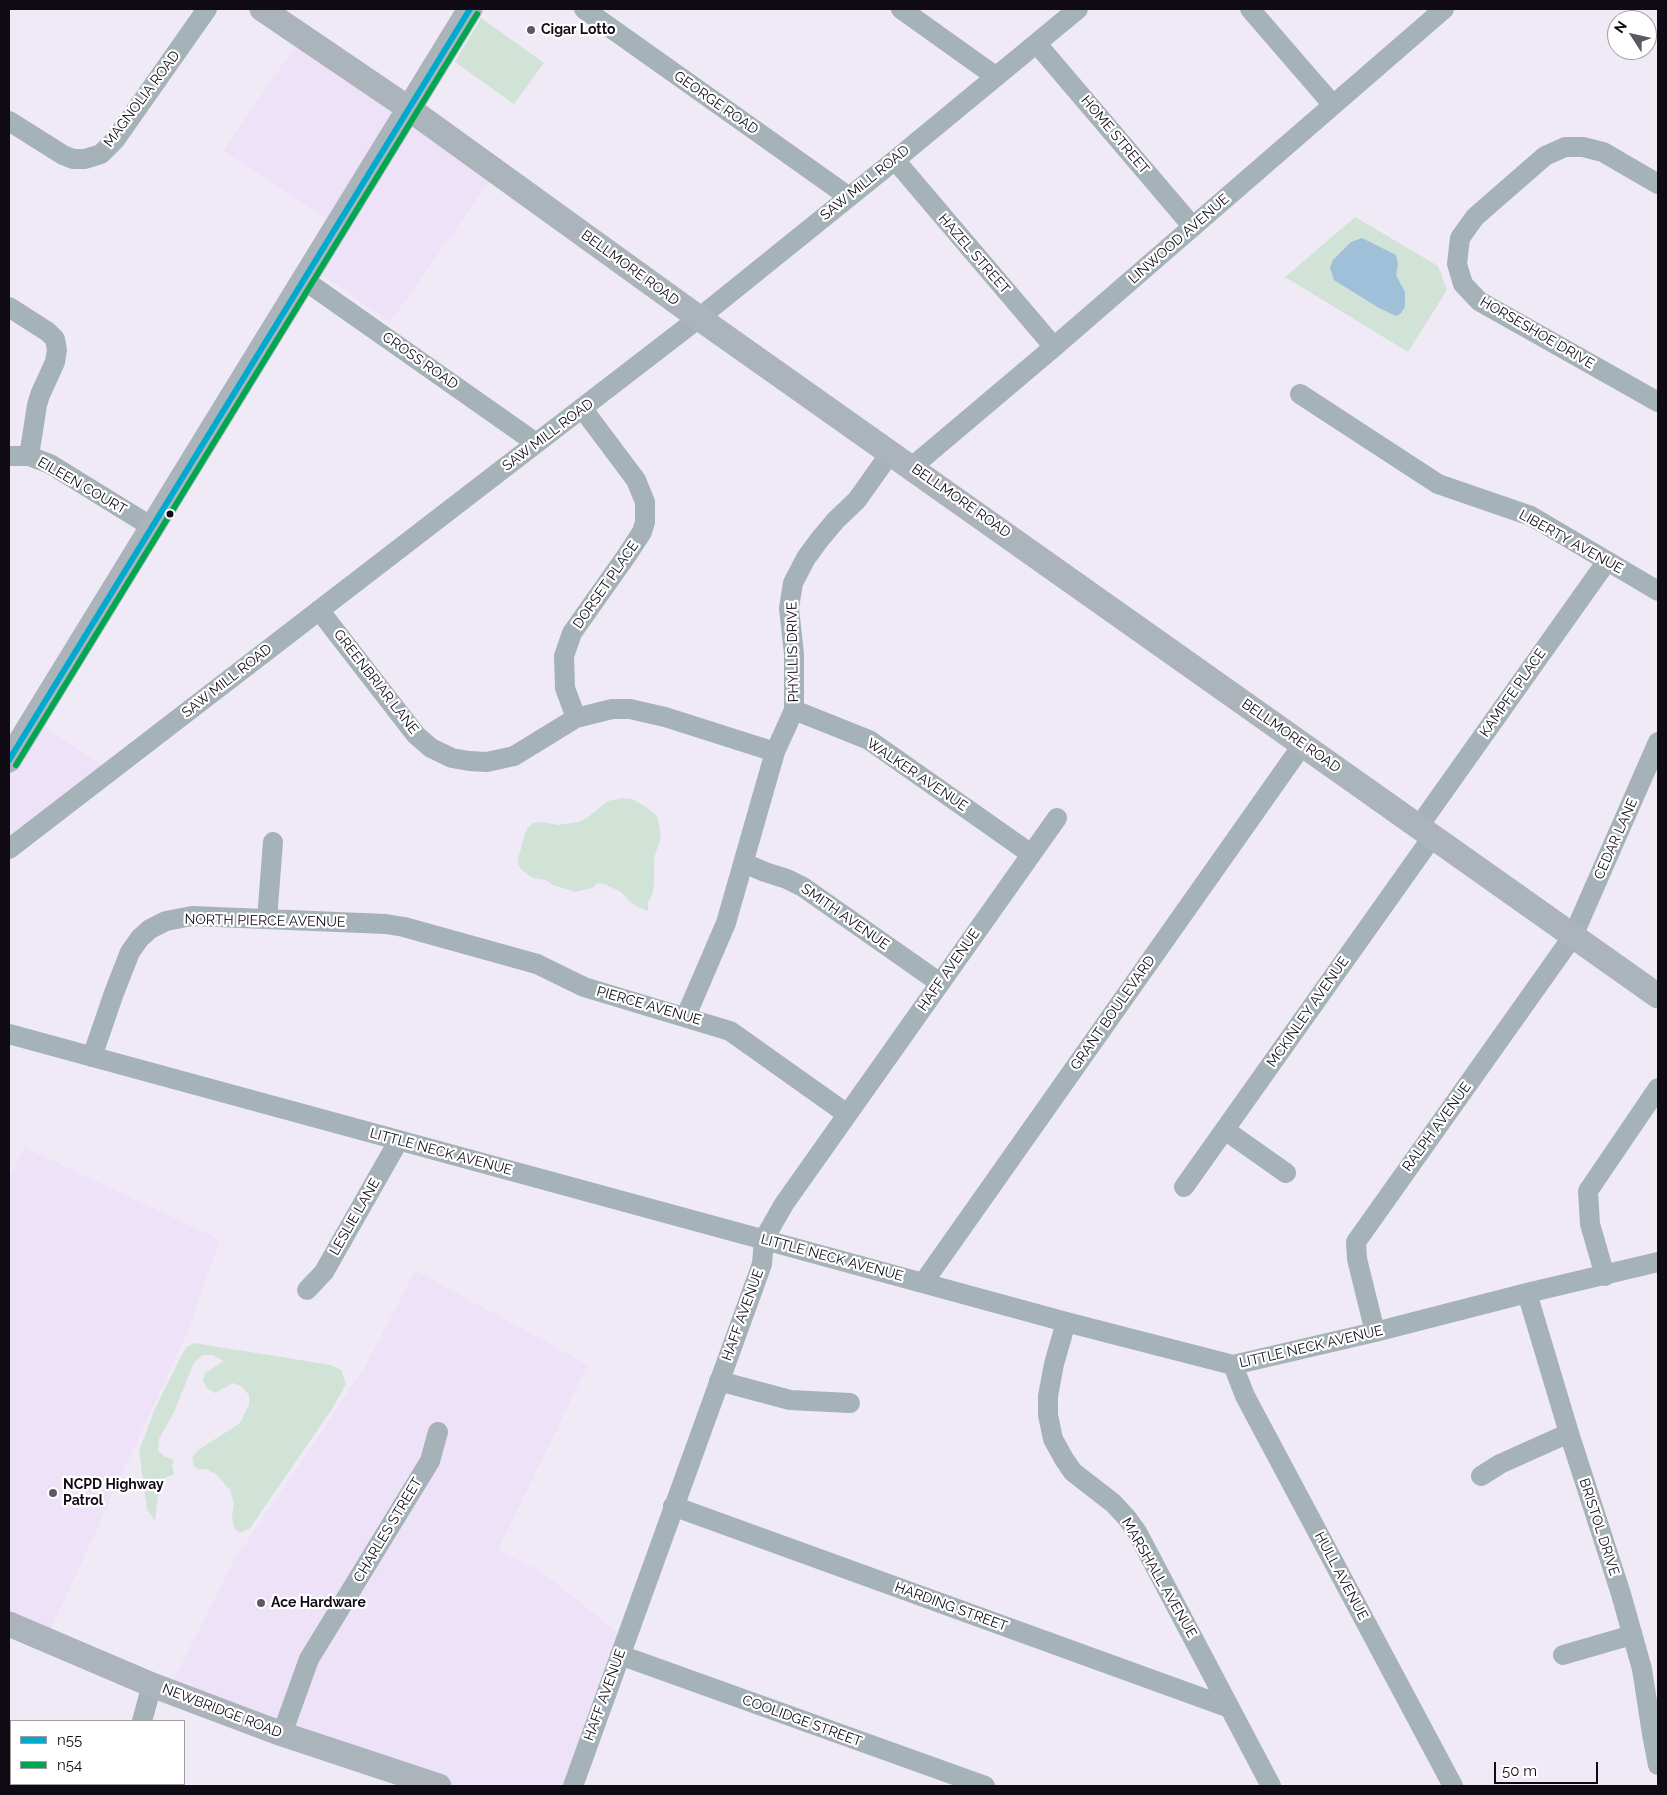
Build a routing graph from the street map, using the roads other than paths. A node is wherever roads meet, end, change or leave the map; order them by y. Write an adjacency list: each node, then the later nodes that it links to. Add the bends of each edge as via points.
1 (207, 9): 13 (street, MAGNOLIA ROAD, via 115,140 101,154 73,159)
2 (470, 9): 12 (main road)
3 (584, 9): 16 (street, GEORGE ROAD)
4 (901, 9): 10 (street)
5 (1078, 9): 9 (street, SAW MILL ROAD)
6 (1250, 9): 11 (street)
7 (1444, 9): 11 (street, LINWOOD AVENUE)
8 (276, 12): 12 (main road, BELLMORE ROAD)
9 (1037, 44): 10 (street, SAW MILL ROAD); 17 (street, HOME STREET)
10 (995, 76): 14 (street, SAW MILL ROAD)
11 (1333, 105): 17 (street, LINWOOD AVENUE)
12 (408, 108): 18 (main road); 20 (main road, BELLMORE ROAD)
13 (9, 121)
14 (895, 160): 16 (street, SAW MILL ROAD); 21 (street, HAZEL STREET)
15 (1658, 184): 23 (street, HORSESHOE DRIVE, via 1603,152 1565,147 1545,156 1474,217 1460,238 1457,264 1463,284 1479,301)
16 (849, 197): 20 (street, SAW MILL ROAD)
17 (1193, 227): 21 (street, LINWOOD AVENUE)
18 (304, 280): 25 (street, CROSS ROAD); 30 (main road)
19 (9, 307): 28 (street, via 48,332 55,339 57,350 38,400)
20 (699, 318): 24 (street, SAW MILL ROAD); 26 (main road, BELLMORE ROAD)
21 (1054, 347): 29 (street, LINWOOD AVENUE)
22 (1300, 394): 31 (street, LIBERTY AVENUE, via 1438,484 1531,516)
23 (1658, 402)
24 (582, 408): 25 (street, SAW MILL ROAD); 35 (street, DORSET PLACE, via 636,480 645,502 645,522 627,556 572,633 564,656 566,688)
25 (536, 443): 33 (street, SAW MILL ROAD)
26 (891, 452): 29 (main road, BELLMORE ROAD); 34 (street, PHYLLIS DRIVE, via 857,500 836,520 806,558 793,583 789,608 794,654)
27 (9, 456): 28 (street, EILEEN COURT)
28 (29, 456): 30 (street, EILEEN COURT, via 50,464)
29 (912, 467): 37 (main road, BELLMORE ROAD)
30 (152, 527): 39 (main road)
31 (1607, 561): 32 (street, LIBERTY AVENUE); 41 (street, KAMPFE PLACE)
32 (1658, 591)
33 (319, 610): 35 (street, GREENBRIAR LANE, via 416,735 452,758 487,762 514,756); 43 (street, SAW MILL ROAD)
34 (794, 710): 38 (street, PHYLLIS DRIVE); 44 (street, WALKER AVENUE, via 869,740)
35 (576, 718): 38 (street, GREENBRIAR LANE, via 630,709 666,717)
36 (1658, 742): 48 (street, CEDAR LANE)
37 (1303, 744): 41 (main road, BELLMORE ROAD); 63 (street, GRANT BOULEVARD)
38 (775, 752): 45 (street, PHYLLIS DRIVE)
39 (9, 760)
40 (1057, 818): 44 (street, HAFF AVENUE)
41 (1426, 831): 48 (main road, BELLMORE ROAD); 56 (street, MCKINLEY AVENUE)
42 (273, 842): 46 (street)
43 (9, 849)
44 (1031, 854): 49 (street, HAFF AVENUE)
45 (744, 863): 49 (street, SMITH AVENUE, via 803,887); 51 (street, PHYLLIS DRIVE, via 726,922)
46 (267, 919): 47 (street, NORTH PIERCE AVENUE, via 386,924); 53 (street, NORTH PIERCE AVENUE, via 192,916 166,921 150,930 130,952)
47 (433, 936): 51 (street, PIERCE AVENUE, via 537,964 584,987)
48 (1573, 936): 50 (main road, BELLMORE ROAD); 67 (street, RALPH AVENUE, via 1356,1242 1357,1259)
49 (940, 983): 55 (street, HAFF AVENUE)
50 (1658, 996)
51 (686, 1016): 55 (street, PIERCE AVENUE, via 730,1031)
52 (9, 1034): 53 (street, LITTLE NECK AVENUE)
53 (92, 1057): 57 (street, LITTLE NECK AVENUE)
54 (1658, 1088): 62 (street, via 1588,1191 1590,1224)
55 (847, 1114): 60 (street, HAFF AVENUE, via 784,1204)
56 (1225, 1130): 58 (street); 59 (street, MCKINLEY AVENUE)
57 (399, 1140): 60 (street, LITTLE NECK AVENUE); 64 (street, LESLIE LANE, via 324,1272)
58 (1286, 1173)
59 (1184, 1187)
60 (764, 1239): 63 (street, LITTLE NECK AVENUE); 69 (street, HAFF AVENUE, via 762,1264)
61 (1658, 1262): 62 (street, LITTLE NECK AVENUE)
62 (1605, 1276): 65 (street, LITTLE NECK AVENUE)
63 (923, 1283): 66 (street, LITTLE NECK AVENUE)
64 (307, 1290)
65 (1527, 1292): 67 (street, LITTLE NECK AVENUE); 72 (street, BRISTOL DRIVE)
66 (1066, 1322): 68 (street, LITTLE NECK AVENUE); 80 (street, MARSHALL AVENUE, via 1048,1396 1053,1439 1073,1472 1114,1503 1127,1518)
67 (1375, 1332): 68 (street, LITTLE NECK AVENUE)
68 (1233, 1365): 88 (street, HULL AVENUE, via 1245,1396)
69 (719, 1381): 70 (street, via 790,1400); 74 (street, HAFF AVENUE)
70 (850, 1403)
71 (438, 1432): 82 (street, CHARLES STREET, via 430,1461 309,1659)
72 (1569, 1433): 73 (street); 76 (street, BRISTOL DRIVE)
73 (1481, 1476)
74 (673, 1506): 77 (street, HAFF AVENUE); 80 (street, HARDING STREET)
75 (9, 1624): 79 (main road, NEWBRIDGE ROAD)
76 (1632, 1634): 78 (street); 83 (street, BRISTOL DRIVE, via 1642,1669)
77 (620, 1655): 85 (street, HAFF AVENUE); 86 (street, COOLIDGE STREET)
78 (1563, 1655)
79 (152, 1685): 81 (street); 82 (main road, NEWBRIDGE ROAD)
80 (1230, 1708): 87 (street, MARSHALL AVENUE)
81 (142, 1720)
82 (282, 1734): 84 (main road, NEWBRIDGE ROAD)
83 (1658, 1764)
84 (439, 1786)
85 (573, 1786)
86 (985, 1786)
87 (1271, 1786)
88 (1454, 1786)

